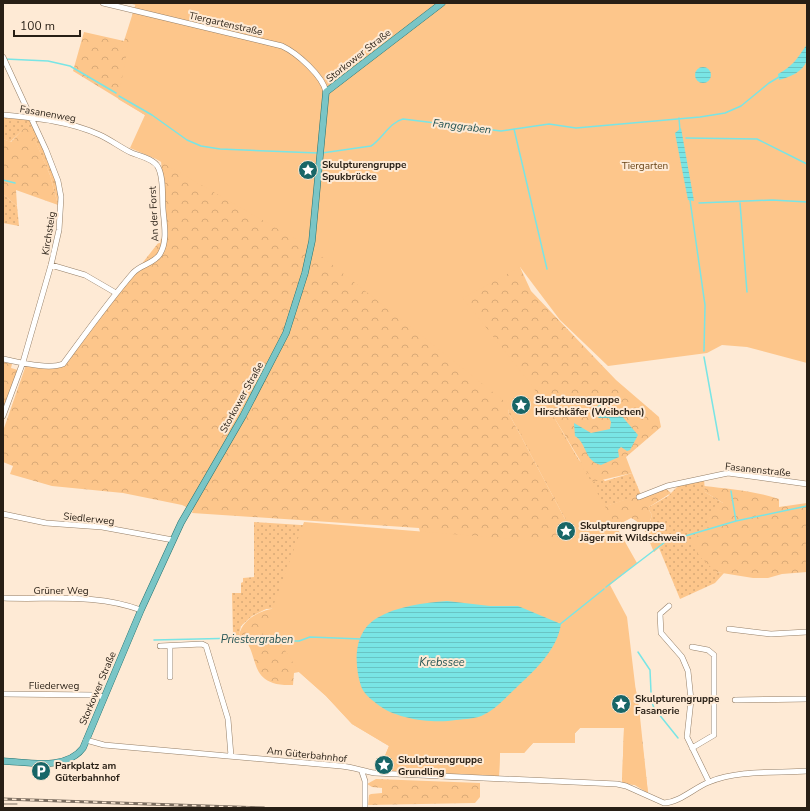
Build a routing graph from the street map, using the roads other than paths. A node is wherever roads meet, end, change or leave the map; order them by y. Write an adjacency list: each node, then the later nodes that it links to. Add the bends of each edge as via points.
1 (103, 3): 4 (street, Tiergartenstraße, via 282,46 317,75)
2 (442, 3): 4 (main road, Storkower Straße)
3 (4, 59): 6 (street, Kirchsteig)
4 (326, 92): 16 (main road, Storkower Straße, via 312,241 286,333 243,416 187,510)
5 (3, 115): 6 (street, Fasanenweg)
6 (31, 117): 7 (street, Fasanenweg, via 69,123 100,135); 8 (street, Kirchsteig, via 54,169 61,197 59,230)
7 (155, 163): 9 (street, An der Forst, via 159,168 161,180 164,245 154,261 135,271)
8 (51, 265): 9 (street, via 85,275); 11 (street, Kirchsteig)
9 (116, 294): 11 (street, An der Forst, via 63,364 58,366)
10 (3, 359): 11 (street)
11 (23, 362): 12 (street, Kirchsteig)
12 (3, 416)
13 (807, 484): 14 (street, Fasanenstraße, via 728,473 667,486)
14 (639, 497)
15 (3, 514): 16 (street, Siedlerweg, via 40,522 102,528)
16 (173, 540): 19 (main road, Storkower Straße)
17 (3, 598): 19 (street, Grüner Weg, via 84,598)
18 (669, 606): 29 (street, via 660,614 660,629 686,665)
19 (141, 610): 27 (main road, Storkower Straße)
20 (729, 629): 21 (street, via 771,634)
21 (807, 632)
22 (160, 646): 23 (street)
23 (170, 646): 25 (street); 34 (street, via 206,646 228,719)
24 (692, 647): 30 (street, via 708,650 714,655)
25 (170, 677)
26 (3, 694): 27 (street, Fliederweg, via 94,694)
27 (104, 697): 32 (main road, Storkower Straße)
28 (807, 698): 31 (street)
29 (691, 700): 30 (street); 33 (street, via 687,738)
30 (713, 700): 33 (street, via 714,735)
31 (735, 700)
32 (86, 740): 34 (street, Am Güterbahnhof, via 104,745); 35 (main road, Storkower Straße, via 78,754 66,761)
33 (692, 748): 38 (street)
34 (231, 756): 37 (street, Am Güterbahnhof, via 341,766)
35 (3, 761)
36 (807, 771): 38 (street, Am Güterbahnhof, via 733,776)
37 (362, 772): 38 (street, Am Güterbahnhof, via 617,784 664,803); 39 (street, via 365,781)
38 (709, 782)
39 (365, 808)

